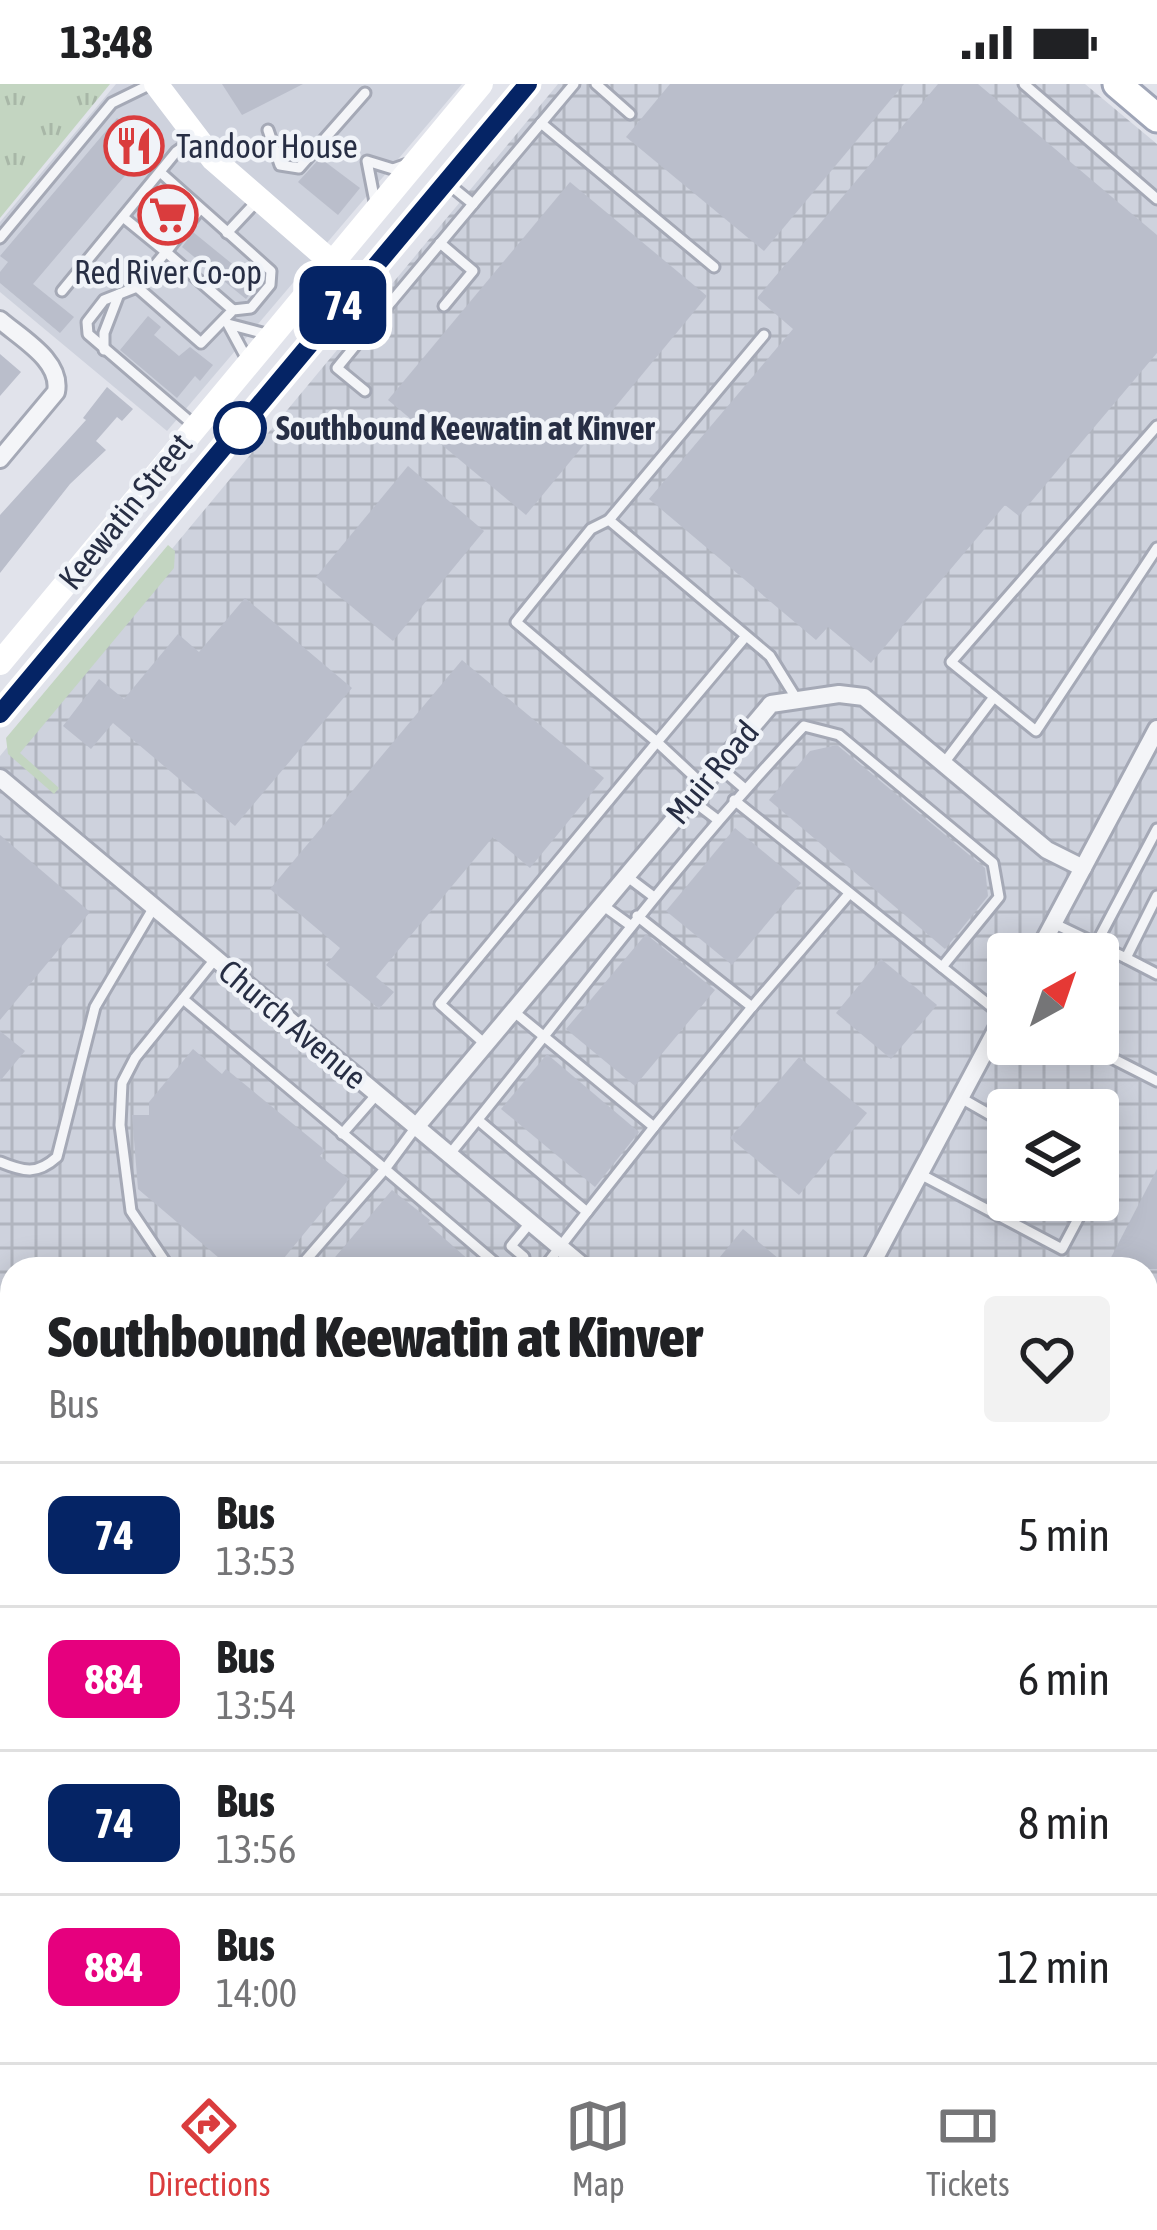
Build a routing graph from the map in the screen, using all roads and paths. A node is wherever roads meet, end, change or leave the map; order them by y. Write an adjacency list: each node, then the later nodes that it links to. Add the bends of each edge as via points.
1 (154, 84): 13 (main road); 24 (lane, via 112,103)
2 (481, 84): 14 (main road, Keewatin Street)
3 (528, 84): 16 (main road, Keewatin Street)
4 (574, 84): 11 (lane)
5 (596, 84): 10 (lane)
6 (1024, 84): 17 (lane)
7 (1117, 84): 9 (main road)
8 (365, 93): 12 (lane, via 299,168 280,165)
9 (1153, 107)
10 (630, 114)
11 (542, 123): 19 (lane); 28 (lane)
12 (268, 130)
13 (196, 138): 15 (lane); 18 (main road)
14 (416, 160): 20 (main road, Keewatin Street); 20 (lane, via 393,169 367,161)
15 (160, 172): 21 (lane); 22 (lane)
16 (446, 182): 19 (lane); 30 (main road, Keewatin Street)
17 (1157, 199)
18 (257, 200): 23 (lane); 27 (main road)
19 (473, 204): 25 (lane)
20 (376, 208): 27 (main road, Keewatin Street)
21 (200, 209): 23 (lane); 26 (lane)
22 (123, 217): 26 (lane); 32 (lane)
23 (227, 233): 29 (lane, via 271,271)
24 (0, 238)
25 (440, 243): 35 (lane, via 473,271); 36 (lane)
26 (166, 251): 31 (lane); 37 (lane)
27 (329, 262): 30 (main road); 34 (main road, Keewatin Street)
28 (715, 267)
29 (270, 285): 34 (lane); 37 (lane, via 251,308)
30 (359, 286): 36 (lane); 54 (main road, Keewatin Street)
31 (136, 287): 33 (lane); 39 (lane, via 201,343)
32 (62, 291)
33 (119, 294): 42 (lane); 42 (lane, via 87,322)
34 (294, 305): 40 (main road, Keewatin Street)
35 (444, 306)
36 (386, 308): 44 (lane, via 338,368)
37 (233, 310): 39 (lane)
38 (0, 320): 47 (street, via 59,379)
39 (226, 323): 40 (lane); 43 (lane)
40 (270, 335): 43 (main road, Keewatin Street)
41 (764, 335): 48 (lane)
42 (104, 350): 45 (lane)
43 (248, 362): 45 (main road, Keewatin Street)
44 (365, 391)
45 (195, 426): 51 (main road, Keewatin Street)
46 (1157, 426): 52 (lane, via 951,662)
47 (0, 459)
48 (609, 520): 50 (lane); 56 (lane, via 591,529 516,622)
49 (1157, 548): 52 (lane, via 1036,731)
50 (746, 636): 53 (lane, via 770,656); 56 (lane)
51 (0, 663)
52 (994, 697): 57 (lane)
53 (796, 698): 57 (street, Muir Road, via 864,697); 58 (street, Muir Road, via 771,704)
54 (0, 714)
55 (1157, 729): 67 (street)
56 (657, 742): 59 (lane); 89 (lane, via 440,1004)
57 (944, 763): 67 (street, Muir Road, via 1047,850)
58 (717, 765): 59 (street, Muir Road); 61 (lane)
59 (701, 783): 62 (street, Muir Road)
60 (3, 787): 73 (street, Church Avenue)
61 (745, 789): 63 (lane); 82 (lane, via 804,727 839,735 993,862 999,896)
62 (689, 798): 64 (lane); 68 (street, Muir Road)
63 (734, 800): 64 (lane); 69 (lane)
64 (718, 820): 71 (lane)
65 (1157, 829): 66 (lane)
66 (1152, 852): 78 (lane)
67 (1083, 868): 75 (street)
68 (625, 875): 71 (lane); 72 (street, Muir Road)
69 (848, 895): 82 (lane); 86 (lane)
70 (1157, 896): 81 (lane)
71 (654, 897): 74 (lane)
72 (602, 904): 74 (lane); 87 (street, Muir Road)
73 (154, 907): 80 (street, Church Avenue); 101 (lane, via 95,1007 58,1157 44,1170 24,1172)
74 (633, 921): 86 (lane); 88 (lane)
75 (1053, 923): 76 (street); 77 (lane)
76 (1048, 933)
77 (1073, 933)
78 (1103, 933)
79 (1119, 955): 81 (lane)
80 (215, 958): 84 (lane); 93 (street, Church Avenue)
81 (1126, 958): 83 (lane)
82 (942, 967): 85 (lane)
83 (1157, 974)
84 (183, 999): 99 (lane); 110 (lane, via 122,1083 131,1211)
85 (987, 999)
86 (752, 1007): 98 (lane)
87 (513, 1011): 88 (lane); 89 (street, Muir Road)
88 (543, 1035): 96 (lane); 98 (lane)
89 (485, 1044): 97 (street, Muir Road)
90 (987, 1048): 94 (street)
91 (1119, 1062): 92 (lane)
92 (1157, 1081)
93 (377, 1094): 97 (street, Church Avenue); 99 (lane)
94 (960, 1098): 95 (lane); 103 (street)
95 (987, 1113)
96 (478, 1120): 100 (lane); 105 (lane)
97 (416, 1127): 100 (street, Church Avenue); 102 (lane)
98 (654, 1127): 105 (lane)
99 (343, 1134): 102 (lane)
100 (449, 1155): 108 (street, Church Avenue)
101 (0, 1162)
102 (385, 1169): 111 (lane); 112 (lane)
103 (920, 1174): 104 (lane); 116 (street)
104 (987, 1209)
105 (586, 1212): 109 (lane)
106 (1009, 1221): 107 (lane, via 1062,1249)
107 (1077, 1221)
108 (530, 1222): 109 (street, Church Avenue); 113 (lane, via 512,1246)
109 (560, 1246): 114 (lane); 115 (street, Church Avenue)
110 (162, 1257)
111 (308, 1257)
112 (488, 1257)
113 (524, 1257)
114 (550, 1257)
115 (572, 1257)
116 (875, 1257)

